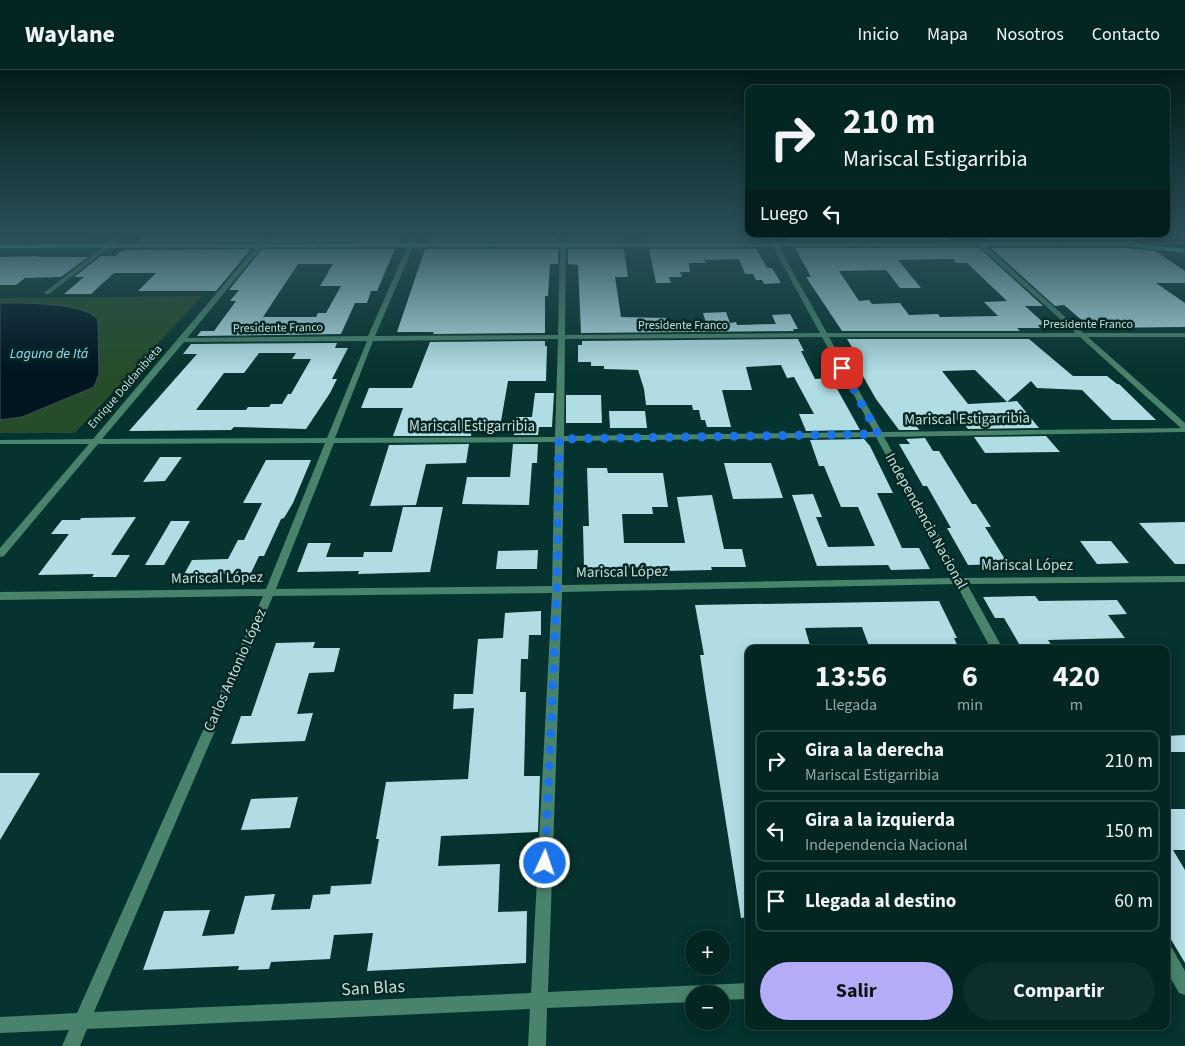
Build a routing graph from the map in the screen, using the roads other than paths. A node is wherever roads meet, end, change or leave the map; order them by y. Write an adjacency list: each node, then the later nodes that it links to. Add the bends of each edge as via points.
1 (63, 282): 7 (street)
2 (230, 282): 13 (street, Enrique Doldanibieta)
3 (396, 282): 12 (street, Carlos Antonio López)
4 (562, 282): 11 (street)
5 (794, 282): 8 (street, Independencia Nacional)
6 (1022, 282): 9 (street)
7 (47, 294)
8 (823, 335): 9 (street, Presidente Franco); 11 (street, Presidente Franco); 15 (street, Independencia Nacional)
9 (1082, 336): 10 (street, Presidente Franco); 14 (street)
10 (1185, 336)
11 (561, 337): 12 (street, Presidente Franco); 16 (street)
12 (371, 338): 13 (street, Presidente Franco); 17 (street, Carlos Antonio López)
13 (182, 340): 18 (street, Enrique Doldanibieta)
14 (1185, 429): 15 (street, Mariscal Estigarribia)
15 (878, 434): 16 (street, Mariscal Estigarribia); 22 (street, Independencia Nacional)
16 (559, 439): 17 (street, Mariscal Estigarribia); 23 (street)
17 (330, 440): 18 (street, Mariscal Estigarribia); 24 (street, Carlos Antonio López)
18 (95, 441): 19 (street, Mariscal Estigarribia); 20 (street, Enrique Doldanibieta)
19 (0, 442)
20 (0, 554)
21 (1185, 579): 22 (street, Mariscal López)
22 (959, 580): 23 (street, Mariscal López); 26 (street, Independencia Nacional)
23 (557, 589): 24 (street, Mariscal López); 30 (street)
24 (270, 592): 25 (street, Mariscal López); 31 (street, Carlos Antonio López)
25 (0, 596)
26 (995, 645)
27 (1170, 962): 28 (street)
28 (1178, 978)
29 (745, 991): 30 (street, San Blas)
30 (539, 1000): 31 (street, San Blas); 34 (street)
31 (80, 1023): 32 (street, San Blas); 33 (street, Carlos Antonio López)
32 (0, 1025)
33 (71, 1046)
34 (537, 1046)

